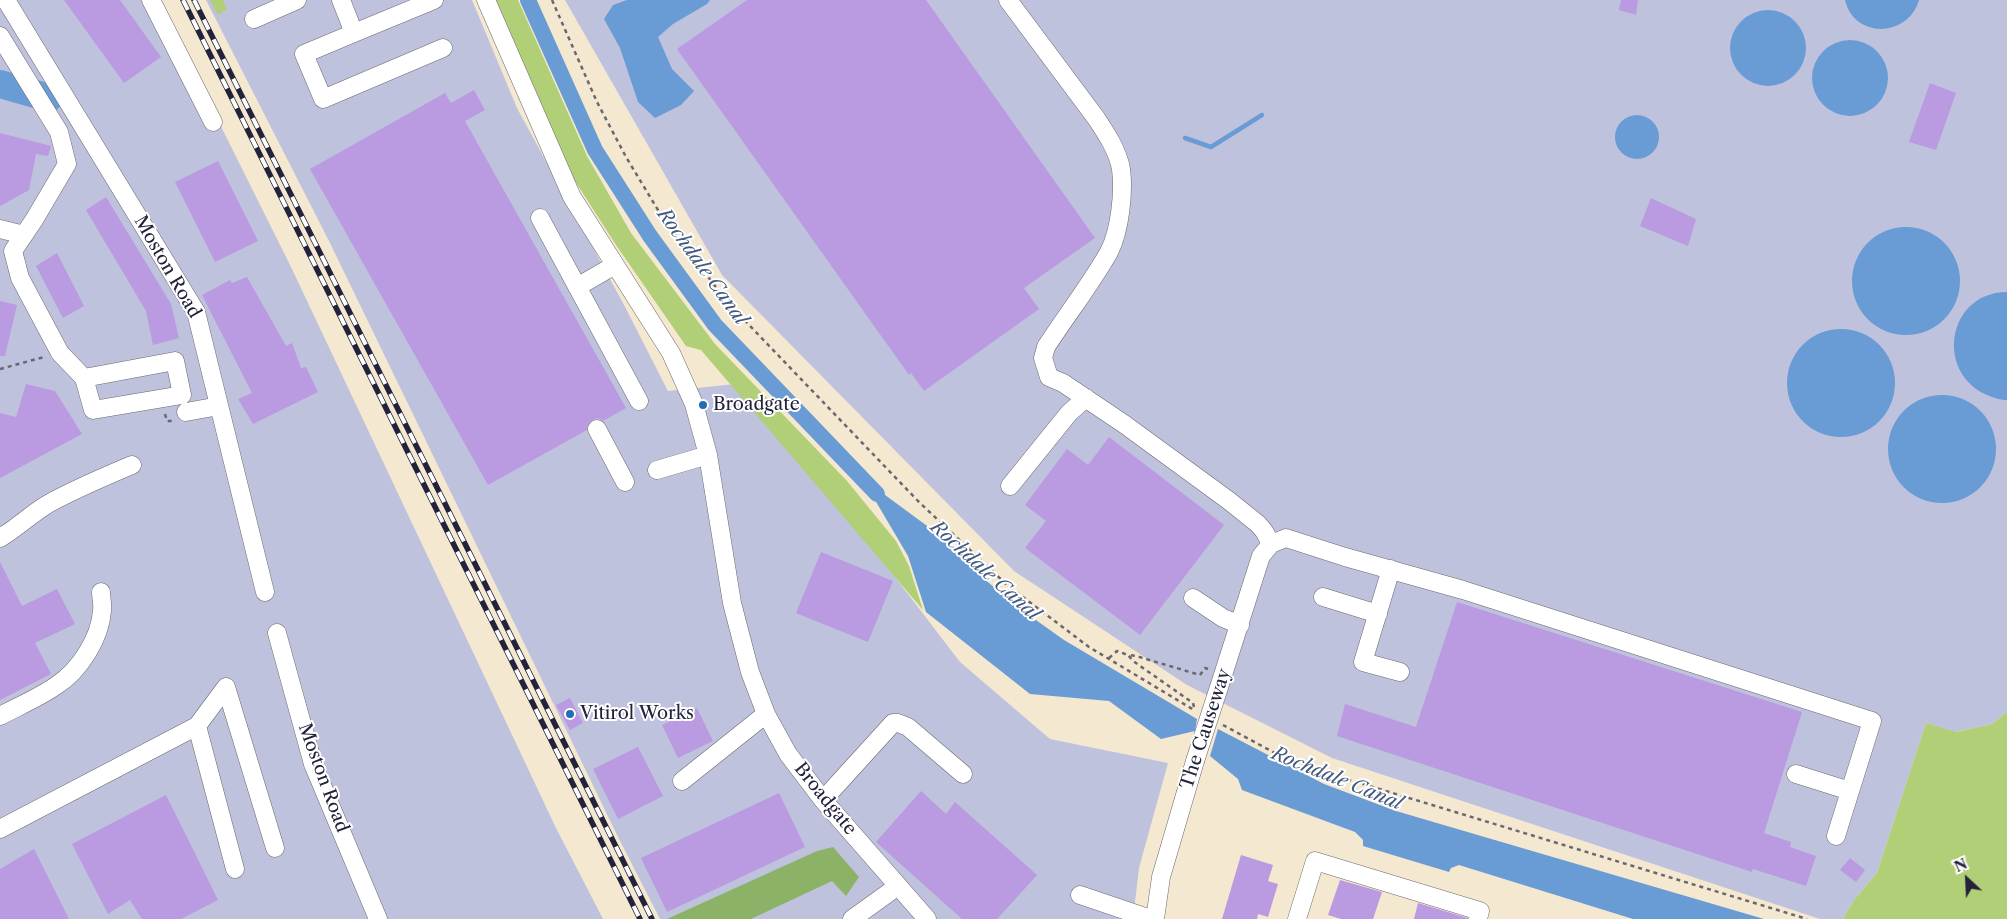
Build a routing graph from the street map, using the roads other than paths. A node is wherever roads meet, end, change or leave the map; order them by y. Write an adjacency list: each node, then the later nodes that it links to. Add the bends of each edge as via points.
1 (6, 0): 21 (street, Moston Road, via 196,312)
2 (151, 0): 12 (street)
3 (297, 0): 8 (street)
4 (340, 0): 9 (street)
5 (434, 0): 9 (street)
6 (486, 0): 16 (street, Broadgate, via 572,197)
7 (1008, 0): 19 (street, via 1096,118 1121,168 1118,228 1110,250 1046,347 1044,358 1049,376)
8 (254, 19)
9 (354, 33): 11 (street, via 304,54 323,99)
10 (1, 37): 15 (street, via 59,132 67,164)
11 (443, 48)
12 (213, 122)
13 (540, 218): 17 (street)
14 (0, 229): 15 (street)
15 (24, 235): 18 (street, via 13,252 20,278 60,353)
16 (615, 265): 17 (street); 24 (street, Broadgate, via 671,353 694,404)
17 (577, 287): 20 (street)
18 (84, 378): 18 (street, via 93,410 182,395 175,361)
19 (1086, 398): 28 (street, via 1069,413); 30 (street, via 1228,500 1264,531)
20 (639, 401)
21 (219, 406): 22 (street); 33 (street, Moston Road)
22 (186, 412)
23 (597, 429): 27 (street)
24 (708, 456): 26 (street); 40 (street, Broadgate, via 732,603 750,672)
25 (132, 465): 29 (street, via 49,504)
26 (657, 470)
27 (625, 482)
28 (1010, 486)
29 (0, 538)
30 (1270, 544): 31 (street, via 1286,538); 37 (street, The Causeway, via 1261,556)
31 (1391, 569): 36 (street); 46 (street, via 1872,721)
32 (101, 592): 41 (street, via 99,629 68,676)
33 (265, 592)
34 (1323, 597): 36 (street)
35 (1193, 598): 37 (street, via 1223,618)
36 (1378, 614): 39 (street, via 1363,662)
37 (1240, 624): 57 (street, The Causeway, bridge, via 1195,761 1161,877)
38 (277, 633): 55 (street, Moston Road, via 314,764)
39 (1400, 672)
40 (766, 714): 45 (street); 47 (street, Broadgate, via 788,754)
41 (0, 716)
42 (197, 726): 48 (street); 50 (street, via 226,687); 51 (street)
43 (963, 774): 47 (street, via 908,727 893,723)
44 (1796, 774): 46 (street)
45 (682, 781)
46 (1850, 791): 49 (street)
47 (823, 800): 52 (street, Broadgate)
48 (0, 829)
49 (1836, 836)
50 (275, 848)
51 (235, 869)
52 (898, 886): 54 (street); 56 (street, Broadgate)
53 (1080, 895): 57 (street)
54 (860, 916)
55 (378, 919)
56 (927, 919)
57 (1153, 919)
58 (1297, 919): 59 (street, via 1316,861 1480,911)
59 (1478, 919)

